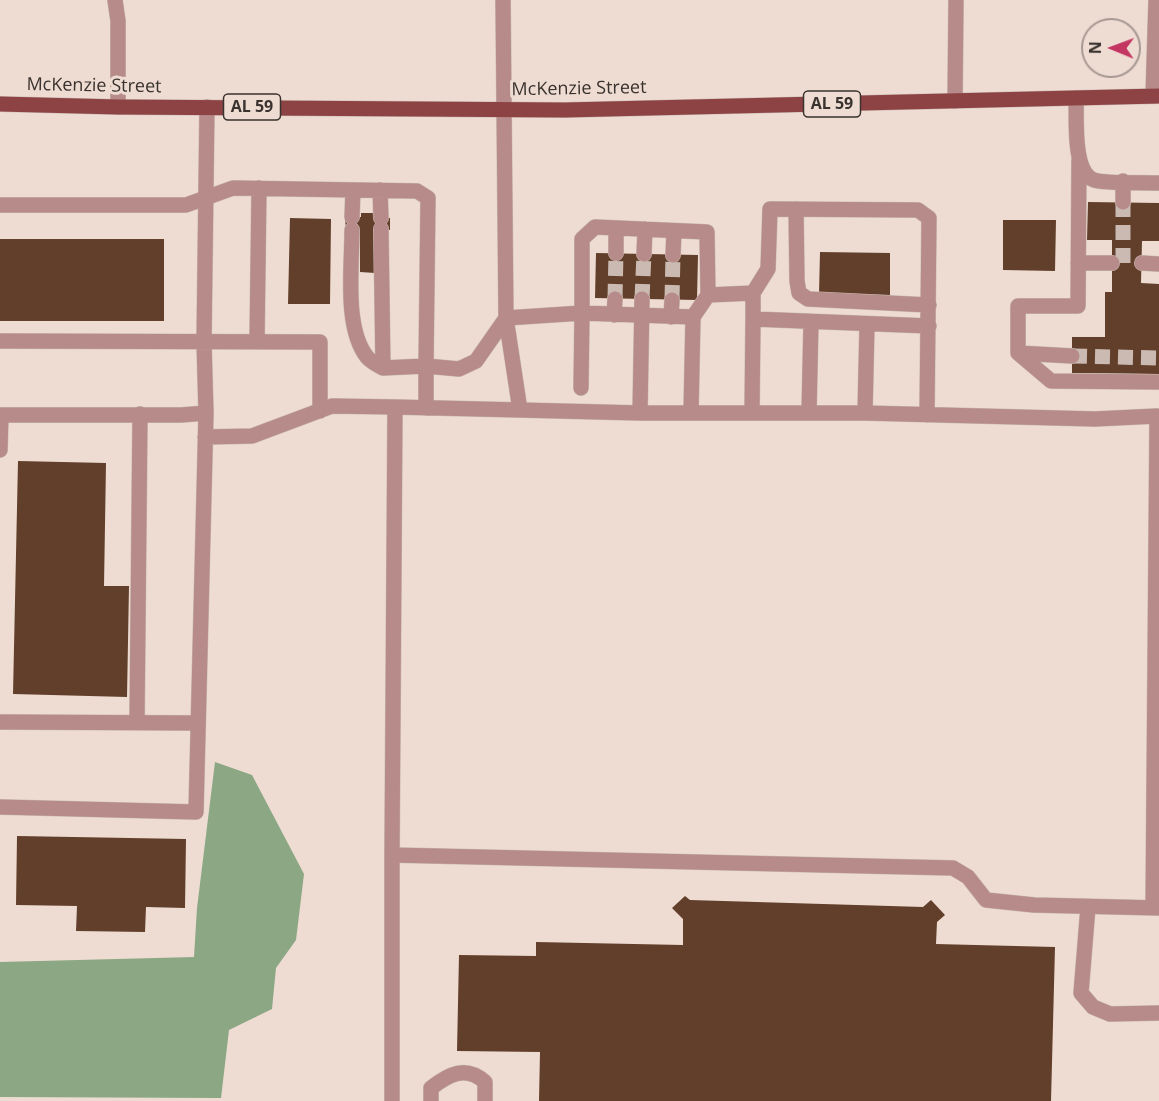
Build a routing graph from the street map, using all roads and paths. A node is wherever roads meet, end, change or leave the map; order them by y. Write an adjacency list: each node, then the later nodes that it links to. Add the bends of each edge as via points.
1 (115, 0): 9 (lane)
2 (503, 0): 11 (lane)
3 (956, 0): 7 (lane)
4 (1155, 0): 5 (lane)
5 (1156, 96): 6 (main road, McKenzie Street / AL 59)
6 (1077, 98): 7 (main road, McKenzie Street / AL 59); 12 (lane)
7 (956, 101): 11 (main road, McKenzie Street / AL 59)
8 (0, 104): 9 (main road, McKenzie Street / AL 59)
9 (118, 107): 10 (main road, McKenzie Street / AL 59)
10 (207, 107): 11 (main road, McKenzie Street / AL 59); 18 (lane)
11 (504, 110): 43 (lane)
12 (1079, 160): 13 (lane, via 1083,172 1094,180); 28 (lane)
13 (1123, 181): 14 (lane); 19 (lane)
14 (1159, 183)
15 (259, 188): 16 (lane); 18 (lane, via 233,188); 50 (lane)
16 (353, 190): 17 (lane); 54 (lane, via 352,325 369,359)
17 (380, 190): 53 (lane, via 417,191 428,198); 54 (lane)
18 (207, 196): 20 (lane, via 186,205); 49 (lane)
19 (1123, 202)
20 (0, 205)
21 (796, 209): 32 (lane, via 770,209 768,269); 37 (lane, via 799,293 808,299); 37 (lane, via 918,210 929,218)
22 (616, 228): 23 (lane); 25 (lane); 38 (lane, via 595,227 582,238)
23 (645, 230): 24 (lane); 26 (lane)
24 (674, 231): 27 (lane); 33 (lane, via 707,232)
25 (616, 254)
26 (644, 254)
27 (673, 255)
28 (1078, 263): 29 (lane); 51 (lane, via 1078,306 1018,306)
29 (1112, 263)
30 (1142, 263): 31 (lane)
31 (1159, 264)
32 (753, 293): 33 (lane); 44 (lane)
33 (708, 295): 42 (lane)
34 (615, 299): 39 (lane)
35 (642, 299): 40 (lane)
36 (672, 300): 41 (lane)
37 (929, 304): 47 (lane)
38 (582, 313): 39 (lane); 43 (lane); 56 (lane)
39 (614, 315): 40 (lane)
40 (642, 316): 41 (lane); 63 (lane)
41 (671, 317): 42 (lane)
42 (693, 317): 64 (lane)
43 (506, 318): 53 (lane, via 476,361 459,369); 59 (lane)
44 (753, 319): 45 (lane); 61 (lane)
45 (811, 322): 46 (lane); 65 (lane)
46 (867, 324): 47 (lane); 66 (lane)
47 (929, 326): 69 (lane)
48 (0, 341): 49 (lane)
49 (204, 342): 50 (lane); 62 (lane)
50 (257, 342): 60 (lane, via 320,342)
51 (1018, 353): 52 (lane); 55 (lane, via 1051,381)
52 (1072, 356)
53 (426, 366): 54 (lane); 58 (lane)
54 (382, 368)
55 (1159, 382)
56 (581, 388)
57 (395, 407): 58 (lane); 60 (lane, via 332,406); 76 (lane)
58 (426, 408): 59 (lane)
59 (520, 410): 63 (lane)
60 (320, 411): 70 (lane, via 252,436)
61 (753, 412): 64 (lane); 65 (lane)
62 (206, 413): 67 (lane); 70 (lane)
63 (640, 413): 64 (lane)
64 (691, 413)
65 (809, 413): 66 (lane)
66 (865, 413): 69 (lane)
67 (140, 414): 68 (lane); 73 (lane)
68 (0, 415): 71 (lane)
69 (927, 415): 78 (lane, via 1095,419 1157,416)
70 (205, 437): 74 (lane)
71 (0, 450)
72 (0, 722): 73 (lane)
73 (137, 722): 74 (lane)
74 (198, 723): 75 (lane, via 196,812)
75 (0, 807)
76 (392, 855): 77 (lane, via 953,868 968,877 986,900); 80 (lane)
77 (1088, 907): 78 (lane); 79 (lane, via 1081,993 1093,1007 1110,1014)
78 (1156, 908)
79 (1159, 1013)
80 (392, 1101)
81 (431, 1101): 82 (lane, via 431,1088 445,1077 461,1072 475,1073 485,1082)
82 (485, 1101)

